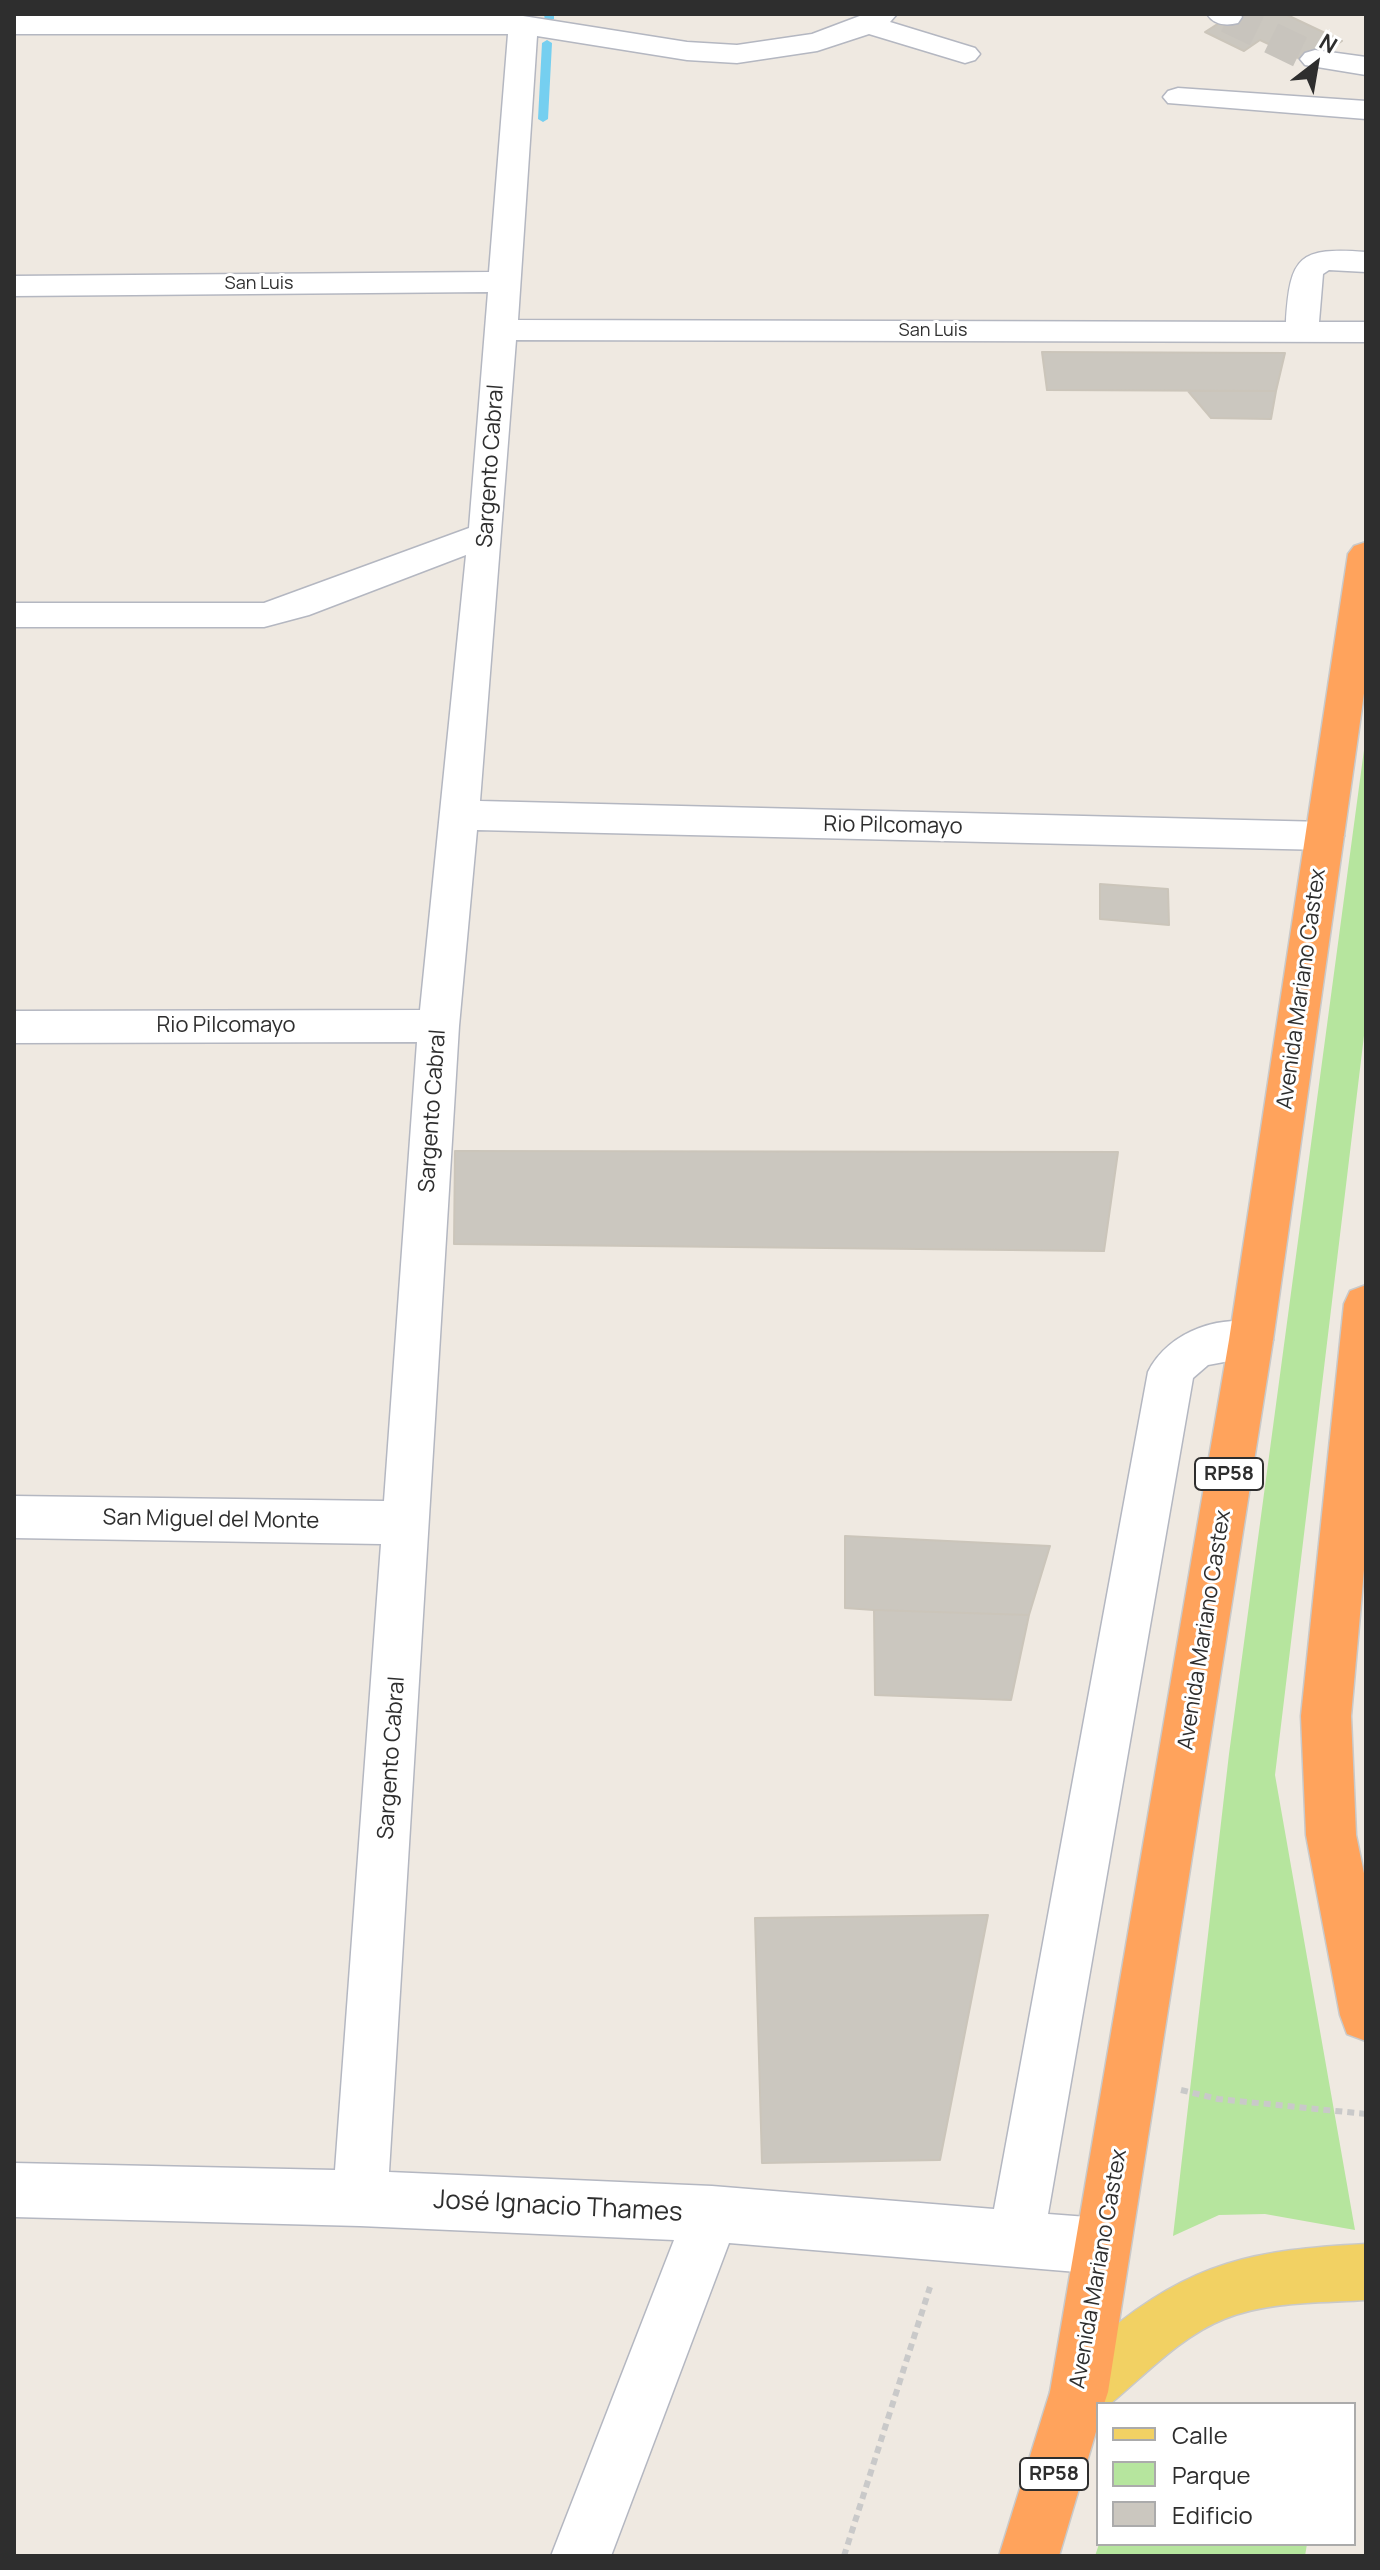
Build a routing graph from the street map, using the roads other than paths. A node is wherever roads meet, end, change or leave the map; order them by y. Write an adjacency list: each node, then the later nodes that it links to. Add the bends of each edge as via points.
1 (876, 19): 3 (street, via 817,42 737,54); 4 (street, via 892,34)
2 (14, 25): 3 (street)
3 (523, 25): 10 (street, Sargento Cabral)
4 (965, 54)
5 (1315, 59): 6 (street)
6 (1366, 66)
7 (1178, 97): 8 (street)
8 (1366, 110)
9 (1366, 262): 13 (street, via 1314,262 1306,272)
10 (504, 282): 11 (street, San Luis); 12 (street, Sargento Cabral)
11 (14, 286)
12 (500, 330): 13 (street, San Luis); 15 (street, Sargento Cabral)
13 (1302, 332): 14 (street, San Luis)
14 (1366, 332)
15 (486, 535): 17 (street, via 264,615); 18 (street, Sargento Cabral)
16 (1366, 554): 19 (highway, Avenida Mariano Castex / RP58)
17 (14, 615)
18 (461, 815): 19 (street, Rio Pilcomayo); 20 (street, Sargento Cabral)
19 (1325, 836): 23 (highway, Avenida Mariano Castex / RP58)
20 (439, 1026): 21 (street, Rio Pilcomayo); 26 (street, Sargento Cabral)
21 (14, 1027)
22 (1366, 1304): 24 (highway)
23 (1251, 1340): 32 (street, via 1194,1349 1180,1356 1171,1372); 33 (highway, Avenida Mariano Castex / RP58, via 1133,2078)
24 (1360, 1428): 27 (highway)
25 (14, 1517): 26 (street, San Miguel del Monte)
26 (407, 1523): 30 (street, Sargento Cabral)
27 (1351, 1606): 28 (highway, via 1326,1716 1331,1835)
28 (1366, 2015)
29 (14, 2190): 30 (street, José Ignacio Thames)
30 (360, 2198): 31 (street, José Ignacio Thames)
31 (712, 2214): 32 (street, José Ignacio Thames); 36 (street)
32 (1016, 2239): 33 (street, José Ignacio Thames)
33 (1101, 2246): 35 (highway, Avenida Mariano Castex / RP58)
34 (1366, 2272): 35 (main road, via 1289,2276 1218,2292 1176,2317)
35 (1079, 2392): 37 (highway, Avenida Mariano Castex / RP58)
36 (581, 2556)
37 (1029, 2556)

